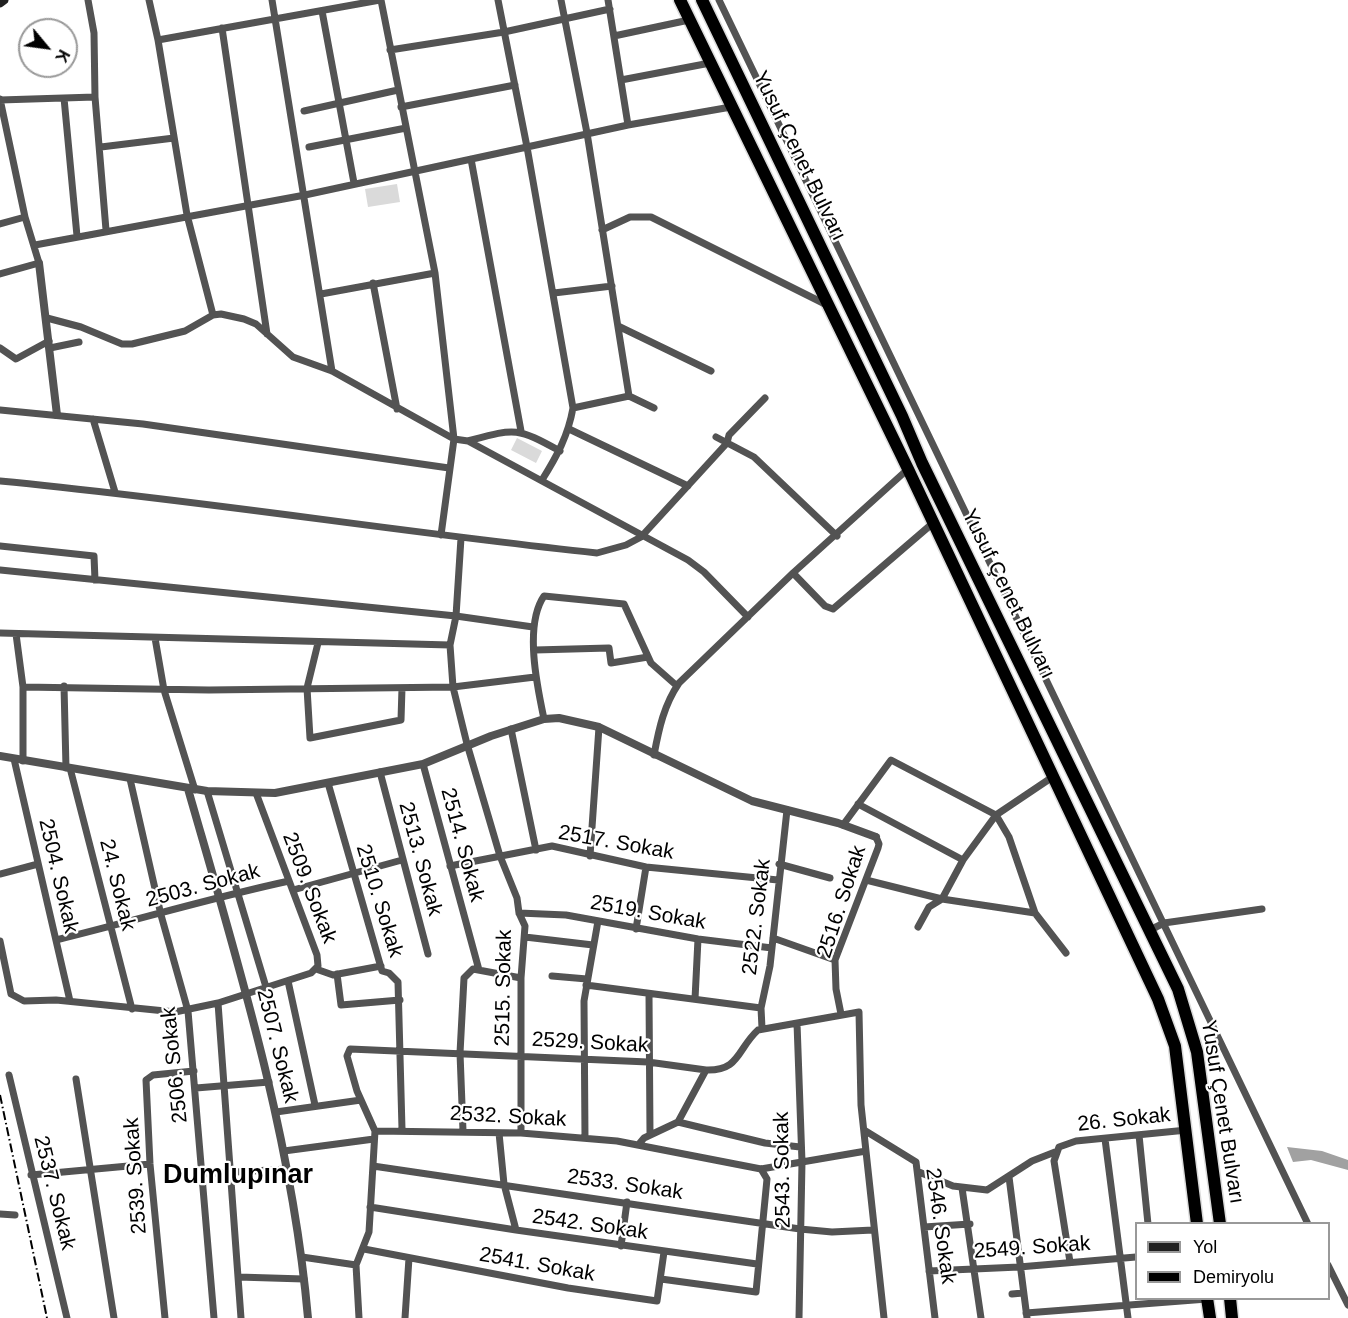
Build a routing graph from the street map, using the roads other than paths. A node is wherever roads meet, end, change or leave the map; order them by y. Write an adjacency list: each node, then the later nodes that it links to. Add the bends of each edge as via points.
1 (4, 0): 12 (main road)
2 (91, 0): 27 (street)
3 (148, 0): 21 (street)
4 (272, 0): 15 (street)
5 (380, 0): 14 (street); 22 (street)
6 (498, 0): 19 (street)
7 (561, 0): 16 (street)
8 (608, 0): 13 (street)
9 (680, 0): 17 (highway, Yusuf Çenet Bulvarı)
10 (702, 0): 168 (highway, Yusuf Çenet Bulvarı)
11 (719, 0): 164 (street)
12 (0, 3)
13 (610, 9): 16 (street); 20 (street)
14 (322, 11): 15 (street); 30 (street)
15 (276, 20): 18 (street); 45 (street)
16 (566, 20): 19 (street); 36 (street)
17 (689, 20): 20 (street); 23 (highway, Yusuf Çenet Bulvarı)
18 (222, 28): 21 (street); 46 (street)
19 (504, 32): 22 (street); 25 (street)
20 (614, 36): 24 (street)
21 (158, 40): 37 (street)
22 (390, 50): 26 (street)
23 (710, 63): 24 (street); 32 (highway, Yusuf Çenet Bulvarı)
24 (621, 80): 34 (street)
25 (514, 86): 31 (street); 41 (street)
26 (398, 90): 30 (street); 31 (street)
27 (95, 97): 28 (street); 39 (street)
28 (64, 98): 29 (street); 52 (street)
29 (0, 100): 48 (street)
30 (339, 105): 33 (street); 38 (street)
31 (401, 107): 35 (street)
32 (731, 107): 34 (street); 61 (highway, Yusuf Çenet Bulvarı)
33 (304, 111)
34 (628, 125): 36 (street)
35 (405, 128): 38 (street); 43 (street)
36 (587, 133): 41 (street); 51 (street)
37 (174, 138): 39 (street); 47 (street)
38 (346, 139): 40 (street); 44 (street)
39 (101, 147): 50 (street)
40 (309, 147)
41 (527, 147): 42 (street); 59 (street)
42 (471, 159): 43 (street); 80 (street)
43 (415, 171): 44 (street); 55 (street)
44 (354, 183): 45 (street)
45 (304, 195): 46 (street); 60 (street)
46 (247, 205): 47 (street); 65 (street)
47 (187, 215): 50 (street); 62 (street)
48 (25, 217): 49 (street); 53 (street)
49 (0, 224)
50 (106, 230): 52 (street)
51 (602, 230): 58 (street); 61 (street, via 630,217 651,217)
52 (77, 236): 53 (street)
53 (35, 245): 54 (street)
54 (39, 263): 56 (street); 63 (street)
55 (435, 273): 57 (street); 82 (street)
56 (0, 274)
57 (373, 284): 60 (street); 75 (street)
58 (612, 286): 59 (street); 64 (street)
59 (554, 293): 73 (street)
60 (321, 294): 69 (street)
61 (830, 307): 87 (highway, Yusuf Çenet Bulvarı)
62 (213, 315): 63 (street, via 185,331 132,344); 65 (street, via 244,319)
63 (47, 318): 67 (street)
64 (618, 326): 70 (street); 71 (street)
65 (267, 334): 69 (street, via 293,357)
66 (79, 342): 67 (street)
67 (49, 345): 68 (street, via 16,359); 77 (street)
68 (0, 348)
69 (332, 371): 75 (street)
70 (711, 371)
71 (629, 396): 73 (street); 74 (street)
72 (765, 398): 84 (street, via 729,435)
73 (573, 408): 79 (street)
74 (654, 408)
75 (397, 409): 82 (street)
76 (0, 410): 77 (street)
77 (57, 415): 78 (street)
78 (93, 419): 86 (street); 91 (street)
79 (569, 429): 85 (street); 90 (street)
80 (521, 431): 83 (street); 85 (street)
81 (716, 437): 84 (street)
82 (454, 439): 83 (street); 86 (street)
83 (468, 441): 88 (street)
84 (727, 443): 90 (street); 94 (street, via 754,457)
85 (560, 451): 88 (street)
86 (449, 468): 93 (street)
87 (908, 469): 92 (highway, Yusuf Çenet Bulvarı); 94 (street)
88 (542, 480): 95 (street)
89 (0, 481): 91 (street)
90 (688, 486): 95 (street)
91 (115, 492): 93 (street)
92 (933, 523): 99 (street, via 833,609 825,606); 129 (highway, Yusuf Çenet Bulvarı)
93 (441, 535): 96 (street)
94 (837, 536): 99 (street)
95 (641, 537): 96 (street, via 597,553); 102 (street, via 688,560)
96 (461, 538): 101 (street, 2515. Sokak)
97 (0, 546): 100 (street, via 94,556)
98 (0, 570): 100 (street)
99 (793, 573): 102 (street)
100 (95, 580): 101 (street)
101 (456, 616): 103 (street); 108 (street, 2515. Sokak)
102 (748, 617): 113 (street)
103 (533, 627): 109 (street); 110 (street, via 544,596 624,604)
104 (0, 633): 105 (street)
105 (16, 634): 106 (street); 114 (street, 2504. Sokak)
106 (155, 638): 107 (street); 118 (street)
107 (318, 643): 108 (street); 116 (street)
108 (450, 645): 115 (street, 2515. Sokak)
109 (536, 650): 110 (street, via 609,648 611,663); 111 (street)
110 (648, 657): 113 (street, via 659,674)
111 (535, 677): 115 (street); 119 (street)
112 (64, 686): 114 (street); 118 (street); 127 (street, 24. Sokak)
113 (677, 686): 123 (street, via 660,721)
114 (22, 687): 125 (street, 2504. Sokak)
115 (453, 687): 117 (street); 122 (street, 2515. Sokak)
116 (307, 688): 117 (street); 117 (street, via 310,738 401,720); 118 (street)
117 (402, 688)
118 (165, 690): 132 (street)
119 (544, 719): 120 (street, via 559,718); 121 (street)
120 (599, 727): 123 (street); 142 (street)
121 (511, 729): 122 (street); 140 (street)
122 (467, 744): 126 (street); 141 (street, 2515. Sokak)
123 (654, 755): 136 (street, via 752,801)
124 (0, 756): 125 (street)
125 (19, 760): 127 (street); 145 (street, 2504. Sokak)
126 (423, 764): 128 (street); 147 (street, 2514. Sokak)
127 (68, 768): 130 (street); 165 (street, 24. Sokak)
128 (380, 772): 131 (street); 143 (street, 2513. Sokak)
129 (1054, 776): 137 (street); 218 (highway, Yusuf Çenet Bulvarı, via 1169,1026)
130 (130, 779): 132 (street); 162 (street, 2506. Sokak)
131 (328, 783): 134 (street); 149 (street, 2510. Sokak)
132 (192, 789): 133 (street); 157 (street, 2507. Sokak)
133 (207, 792): 134 (street); 156 (street)
134 (256, 793): 154 (street, 2509. Sokak)
135 (858, 804): 137 (street, via 891,760); 138 (street); 144 (street)
136 (786, 810): 138 (street); 146 (street, 2522. Sokak)
137 (996, 814): 144 (street); 161 (street, via 1009,837)
138 (843, 825): 139 (street)
139 (876, 837): 153 (street, 2516. Sokak, via 879,844)
140 (536, 850): 141 (street, 2517. Sokak); 142 (street, 2517. Sokak, via 552,846)
141 (500, 856): 147 (street, 2517. Sokak); 160 (street, 2515. Sokak)
142 (590, 856): 148 (street, 2517. Sokak)
143 (402, 860): 149 (street); 177 (street, 2513. Sokak)
144 (963, 860): 158 (street)
145 (38, 864): 150 (street); 172 (street, 2504. Sokak)
146 (779, 864): 151 (street); 152 (street, 2522. Sokak)
147 (450, 866): 181 (street, 2514. Sokak)
148 (646, 867): 152 (street, 2517. Sokak); 167 (street)
149 (352, 873): 155 (street); 179 (street, 2510. Sokak)
150 (0, 874)
151 (830, 878)
152 (778, 880): 170 (street, 2522. Sokak)
153 (866, 880): 158 (street); 178 (street, 2516. Sokak)
154 (289, 881): 155 (street, 2509. Sokak); 156 (street, 2503. Sokak)
155 (292, 890): 180 (street, 2509. Sokak, via 317,955)
156 (236, 892): 157 (street, 2503. Sokak); 187 (street)
157 (219, 897): 162 (street, 2503. Sokak); 188 (street, 2507. Sokak)
158 (942, 899): 161 (street); 166 (street, via 929,907)
159 (1262, 909): 164 (street)
160 (519, 913): 163 (street, 2519. Sokak, via 543,912); 169 (street, 2515. Sokak)
161 (1035, 913): 176 (street)
162 (161, 915): 165 (street, 2503. Sokak); 196 (street, 2506. Sokak)
163 (598, 921): 167 (street, 2519. Sokak); 174 (street)
164 (1164, 923): 168 (street); 253 (street)
165 (111, 927): 172 (street, 2503. Sokak); 195 (street, 24. Sokak)
166 (918, 927)
167 (636, 929): 171 (street, 2519. Sokak)
168 (1150, 930): 252 (highway, Yusuf Çenet Bulvarı, via 1178,989 1193,1034)
169 (525, 937): 174 (street); 184 (street, 2515. Sokak)
170 (773, 938): 175 (street, 2522. Sokak); 178 (street)
171 (698, 939): 175 (street, 2519. Sokak); 190 (street)
172 (56, 940): 192 (street, 2504. Sokak)
173 (0, 941): 192 (street, via 11,994 24,1000)
174 (593, 945): 186 (street)
175 (772, 948): 194 (street, 2522. Sokak)
176 (1066, 953)
177 (428, 954)
178 (835, 960): 197 (street, 2516. Sokak)
179 (381, 966): 182 (street); 191 (street, 2510. Sokak, via 398,982)
180 (315, 969): 182 (street); 185 (street, 2509. Sokak)
181 (478, 970): 184 (street); 201 (street, via 469,971 464,978)
182 (337, 974): 191 (street, via 341,1005)
183 (552, 976): 186 (street)
184 (521, 978): 202 (street, 2515. Sokak)
185 (288, 981): 187 (street, 2509. Sokak); 213 (street)
186 (587, 982): 189 (street); 203 (street)
187 (266, 987): 188 (street, 2509. Sokak)
188 (246, 993): 193 (street, 2509. Sokak); 209 (street, 2507. Sokak)
189 (649, 994): 190 (street); 204 (street)
190 (695, 999): 194 (street)
191 (400, 1000): 200 (street, 2510. Sokak)
192 (70, 1001): 195 (street)
193 (218, 1003): 196 (street, 2509. Sokak); 210 (street)
194 (761, 1008): 199 (street, 2522. Sokak)
195 (132, 1009): 196 (street)
196 (188, 1011): 206 (street, 2506. Sokak)
197 (841, 1014): 198 (street); 217 (street, via 859,1012)
198 (797, 1023): 199 (street); 228 (street, 2543. Sokak)
199 (762, 1028): 205 (street, via 731,1065)
200 (401, 1050): 201 (street, 2529. Sokak); 212 (street, 2529. Sokak, via 350,1049 346,1056); 216 (street, 2510. Sokak)
201 (460, 1053): 202 (street, 2529. Sokak); 219 (street)
202 (520, 1056): 203 (street, 2529. Sokak); 221 (street, 2515. Sokak)
203 (583, 1061): 204 (street, 2529. Sokak); 225 (street)
204 (648, 1062): 205 (street, 2529. Sokak); 223 (street)
205 (706, 1070): 215 (street)
206 (194, 1071): 211 (street, 2506. Sokak); 233 (street, 2539. Sokak, via 153,1074 146,1080)
207 (9, 1075): 241 (street, 2537. Sokak)
208 (75, 1079): 237 (street)
209 (270, 1082): 210 (street); 214 (street, 2507. Sokak)
210 (225, 1086): 211 (street); 240 (street)
211 (196, 1088): 239 (street, 2506. Sokak)
212 (361, 1100): 213 (street); 222 (street)
213 (315, 1105): 214 (street)
214 (276, 1112): 229 (street, 2507. Sokak)
215 (678, 1122): 223 (street); 228 (street, via 765,1143)
216 (402, 1129): 219 (street, 2532. Sokak); 222 (street, 2532. Sokak)
217 (864, 1130): 230 (street); 238 (street, 2546. Sokak, via 909,1156)
218 (1187, 1130): 224 (street, 26. Sokak); 251 (highway, Yusuf Çenet Bulvarı)
219 (463, 1131): 220 (street, 2532. Sokak)
220 (499, 1132): 221 (street, 2532. Sokak); 243 (street, 2542. Sokak)
221 (521, 1133): 225 (street, 2532. Sokak)
222 (374, 1135): 229 (street, 2532. Sokak); 234 (street)
223 (650, 1135): 227 (street)
224 (1139, 1135): 226 (street, 26. Sokak); 250 (street)
225 (585, 1138): 227 (street, 2532. Sokak)
226 (1104, 1139): 231 (street, 26. Sokak, via 1064,1144); 265 (street)
227 (639, 1144): 236 (street, 2532. Sokak)
228 (800, 1147): 232 (street, 2543. Sokak)
229 (284, 1151): 235 (street, 2507. Sokak)
230 (866, 1151): 232 (street); 258 (street)
231 (1055, 1152): 242 (street, via 1032,1161); 266 (street)
232 (802, 1162): 236 (street); 256 (street, 2543. Sokak)
233 (150, 1164): 237 (street); 286 (street, 2539. Sokak)
234 (373, 1166): 243 (street, 2533. Sokak); 246 (street)
235 (287, 1169): 240 (street); 262 (street, 2507. Sokak)
236 (761, 1169): 249 (street, via 767,1179)
237 (92, 1170): 241 (street); 285 (street)
238 (919, 1173): 244 (street); 255 (street, 2546. Sokak)
239 (202, 1174): 240 (street); 287 (street, 2506. Sokak)
240 (231, 1174): 273 (street)
241 (31, 1175): 284 (street, 2537. Sokak)
242 (1009, 1177): 244 (street, via 987,1190); 269 (street)
243 (504, 1184): 245 (street, 2533. Sokak); 257 (street, 2542. Sokak)
244 (962, 1188): 254 (street)
245 (627, 1202): 249 (street, 2533. Sokak); 259 (street)
246 (370, 1207): 257 (street); 260 (street)
247 (0, 1214): 248 (street)
248 (15, 1215)
249 (761, 1222): 256 (street, 2533. Sokak); 267 (street)
250 (1149, 1222)
251 (1197, 1222)
252 (1220, 1222)
253 (1307, 1222)
254 (970, 1224): 255 (street); 271 (street)
255 (924, 1227): 272 (street, 2546. Sokak)
256 (800, 1229): 258 (street, 2533. Sokak); 292 (street, 2543. Sokak)
257 (516, 1230): 259 (street, 2542. Sokak)
258 (873, 1230): 293 (street)
259 (621, 1246): 261 (street, 2542. Sokak)
260 (364, 1249): 264 (street, 2541. Sokak); 268 (street)
261 (664, 1252): 267 (street, 2542. Sokak); 275 (street, 2541. Sokak)
262 (302, 1257): 268 (street); 274 (street, 2507. Sokak)
263 (1135, 1257): 265 (street, 2549. Sokak)
264 (409, 1258): 275 (street, 2541. Sokak, via 641,1300 657,1301); 291 (street)
265 (1120, 1259): 266 (street, 2549. Sokak); 281 (street)
266 (1070, 1262): 269 (street, 2549. Sokak)
267 (758, 1264): 275 (street, via 756,1292)
268 (356, 1265): 290 (street)
269 (1019, 1267): 271 (street, 2549. Sokak); 276 (street)
270 (1330, 1267): 282 (street)
271 (976, 1269): 272 (street, 2549. Sokak); 295 (street)
272 (929, 1270): 294 (street, 2546. Sokak)
273 (238, 1277): 274 (street); 288 (street)
274 (304, 1279): 289 (street, 2507. Sokak)
275 (661, 1279)
276 (1023, 1293): 277 (street); 283 (street)
277 (1012, 1294)
278 (1193, 1300): 281 (street)
279 (1207, 1300): 297 (highway)
280 (1230, 1300): 298 (highway)
281 (1125, 1305): 283 (street); 296 (street)
282 (1348, 1305)
283 (1026, 1315)
284 (67, 1318)
285 (114, 1318)
286 (165, 1318)
287 (214, 1318)
288 (241, 1318)
289 (308, 1318)
290 (359, 1318)
291 (405, 1318)
292 (799, 1318)
293 (884, 1318)
294 (935, 1318)
295 (981, 1318)
296 (1128, 1318)
297 (1210, 1318)
298 (1232, 1318)

